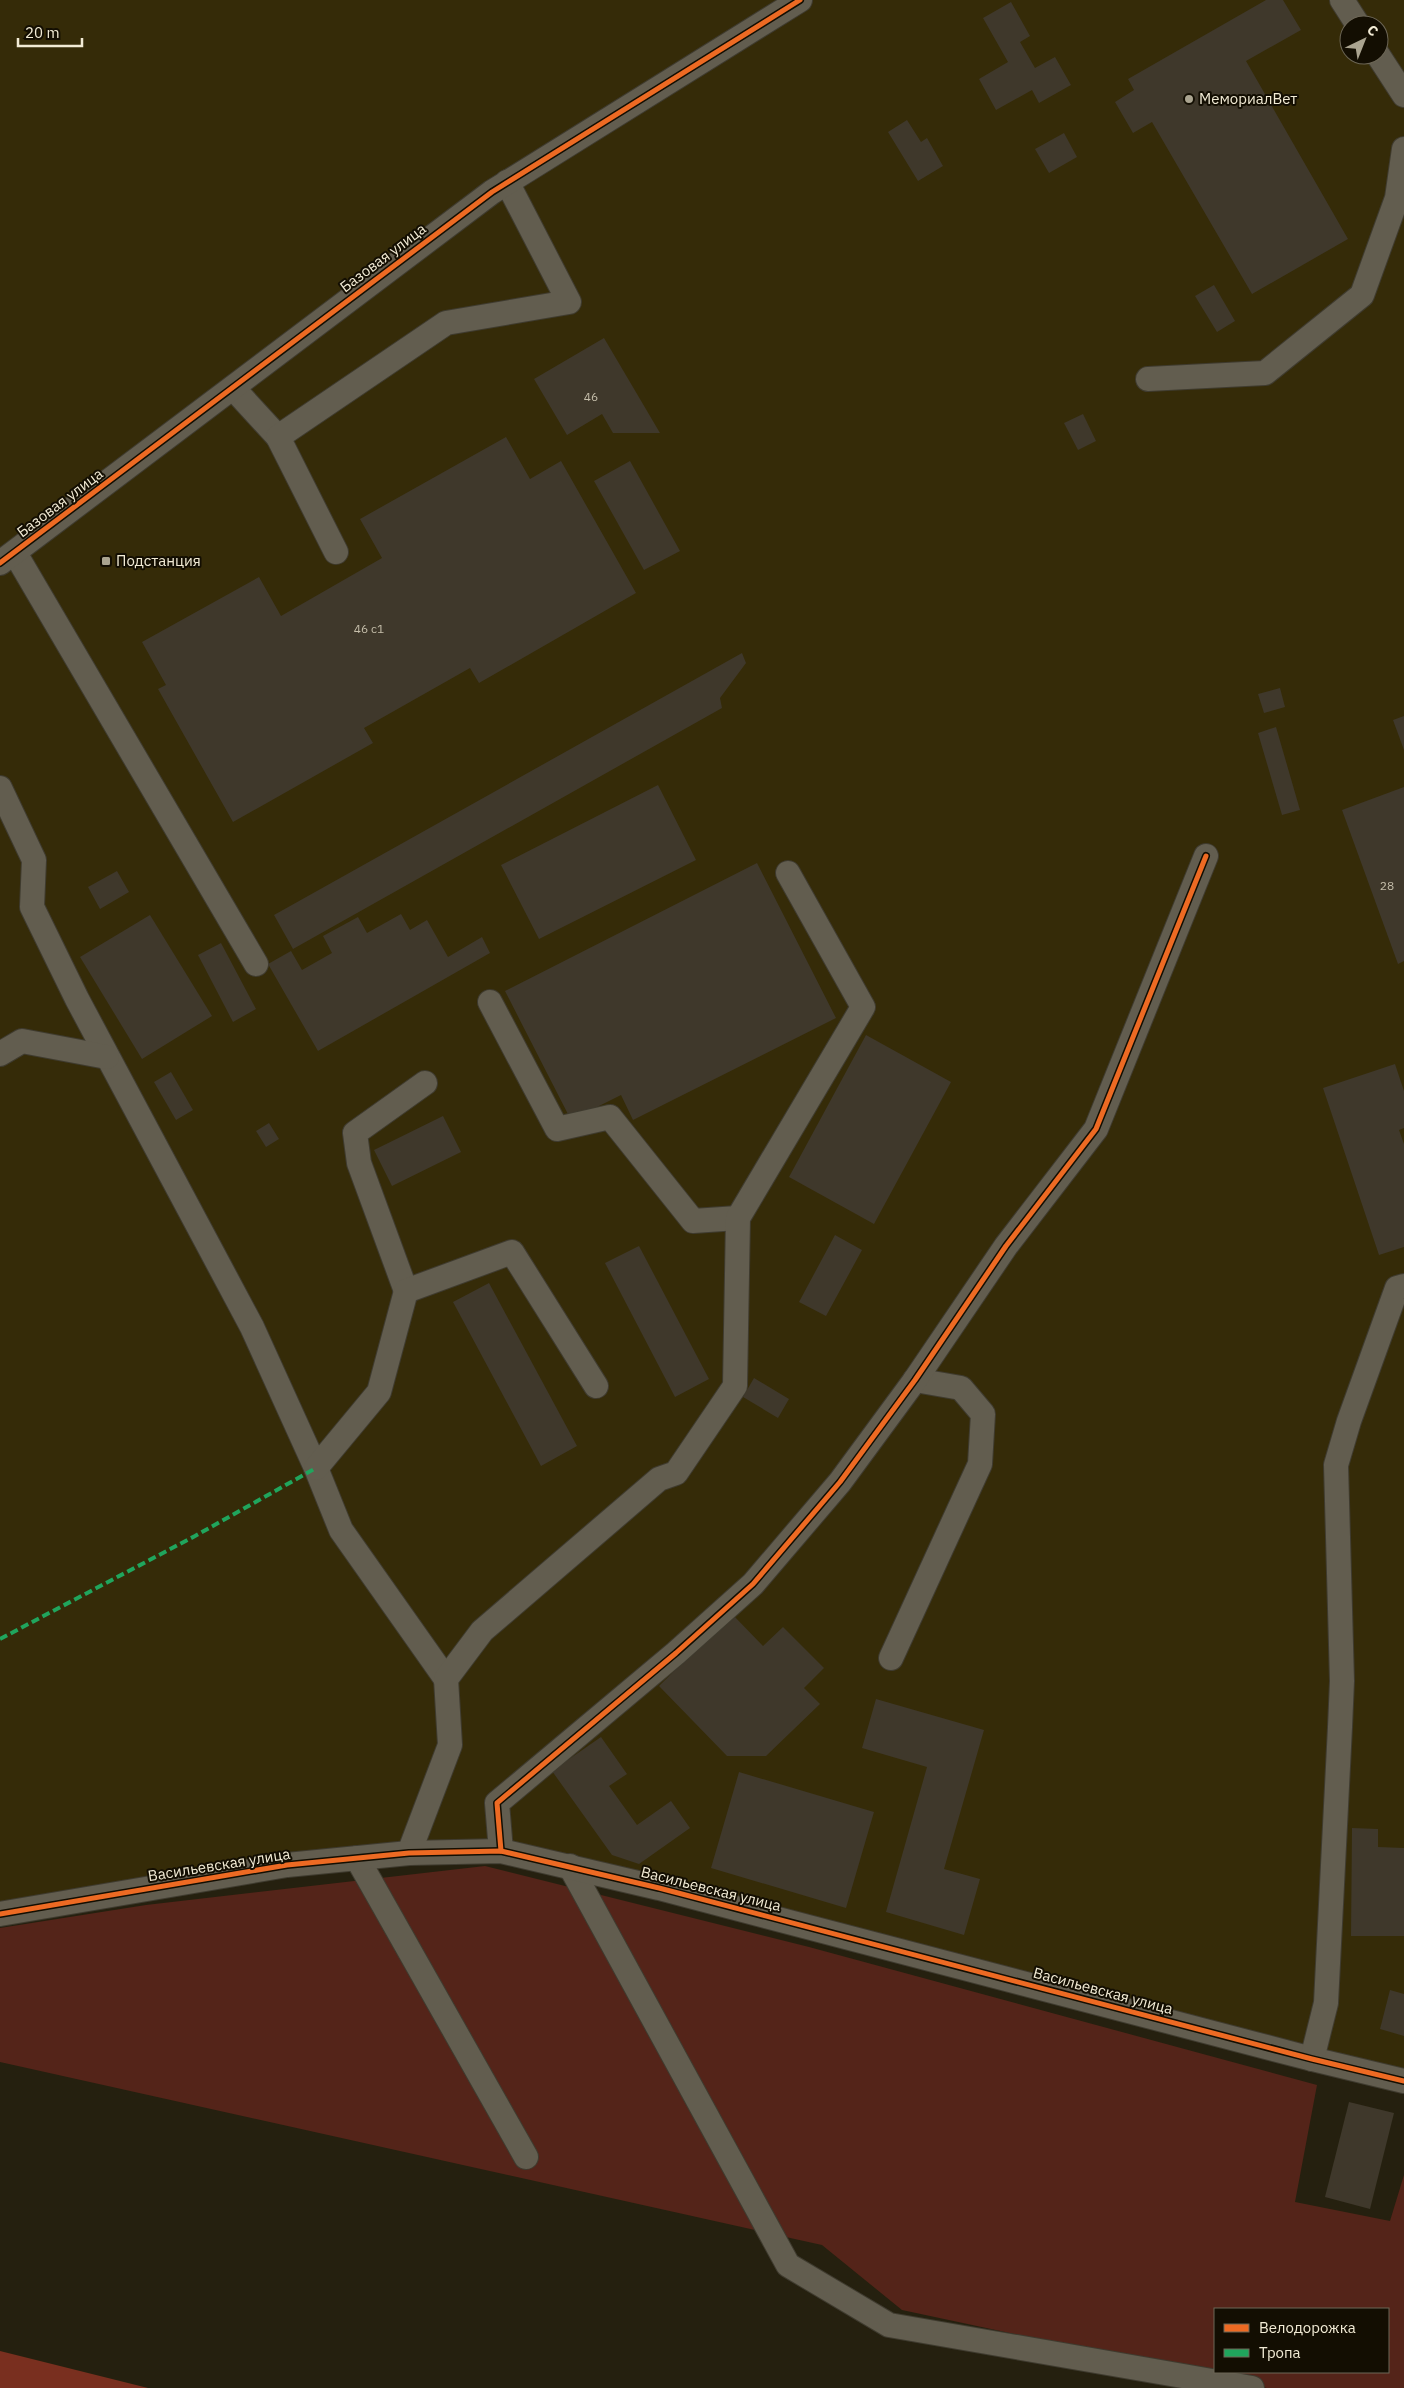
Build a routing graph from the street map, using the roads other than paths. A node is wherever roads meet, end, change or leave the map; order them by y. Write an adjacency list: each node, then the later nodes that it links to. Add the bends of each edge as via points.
1 (800, 0): 7 (street, Базовая улица)
2 (1342, 0): 3 (street)
3 (1352, 15)
4 (1384, 65): 5 (street)
5 (1404, 95)
6 (1404, 149): 8 (street, via 1397,198 1362,295 1265,373)
7 (507, 182): 9 (street, Базовая улица); 10 (street, via 570,302 446,322)
8 (1148, 379)
9 (233, 388): 10 (street); 12 (street, Базовая улица)
10 (278, 437): 11 (street)
11 (336, 552)
12 (8, 558): 16 (street)
13 (0, 788): 19 (street, via 34,860 32,907)
14 (1206, 856): 24 (street, via 1096,1130 1006,1246)
15 (788, 873): 21 (street, via 863,1007)
16 (256, 964)
17 (490, 1002): 21 (street, via 557,1129 610,1116 694,1221)
18 (0, 1054): 19 (street, via 22,1041)
19 (107, 1057): 26 (street, via 252,1327)
20 (425, 1083): 23 (street, via 355,1132 359,1163)
21 (738, 1218): 28 (street, via 735,1386 676,1473 659,1479 482,1631)
22 (1404, 1286): 34 (street, via 1397,1288 1336,1465 1342,1681 1326,2003)
23 (406, 1290): 25 (street, via 512,1252); 26 (street, via 379,1392)
24 (915, 1380): 27 (street, via 961,1388 983,1414 980,1464); 29 (street, via 840,1482 753,1584 497,1803)
25 (596, 1386)
26 (316, 1468): 28 (street, via 341,1530)
27 (891, 1658)
28 (446, 1679): 30 (street, via 450,1744)
29 (501, 1851): 30 (street, Васильевская улица); 32 (street, Васильевская улица)
30 (409, 1853): 31 (street, Васильевская улица)
31 (357, 1858): 33 (street, Васильевская улица, via 287,1866); 36 (street)
32 (570, 1866): 34 (street, Васильевская улица); 37 (street, via 788,2265 889,2325)
33 (0, 1914)
34 (1312, 2059): 35 (street, Васильевская улица)
35 (1404, 2081)
36 (526, 2158)
37 (1252, 2388)

